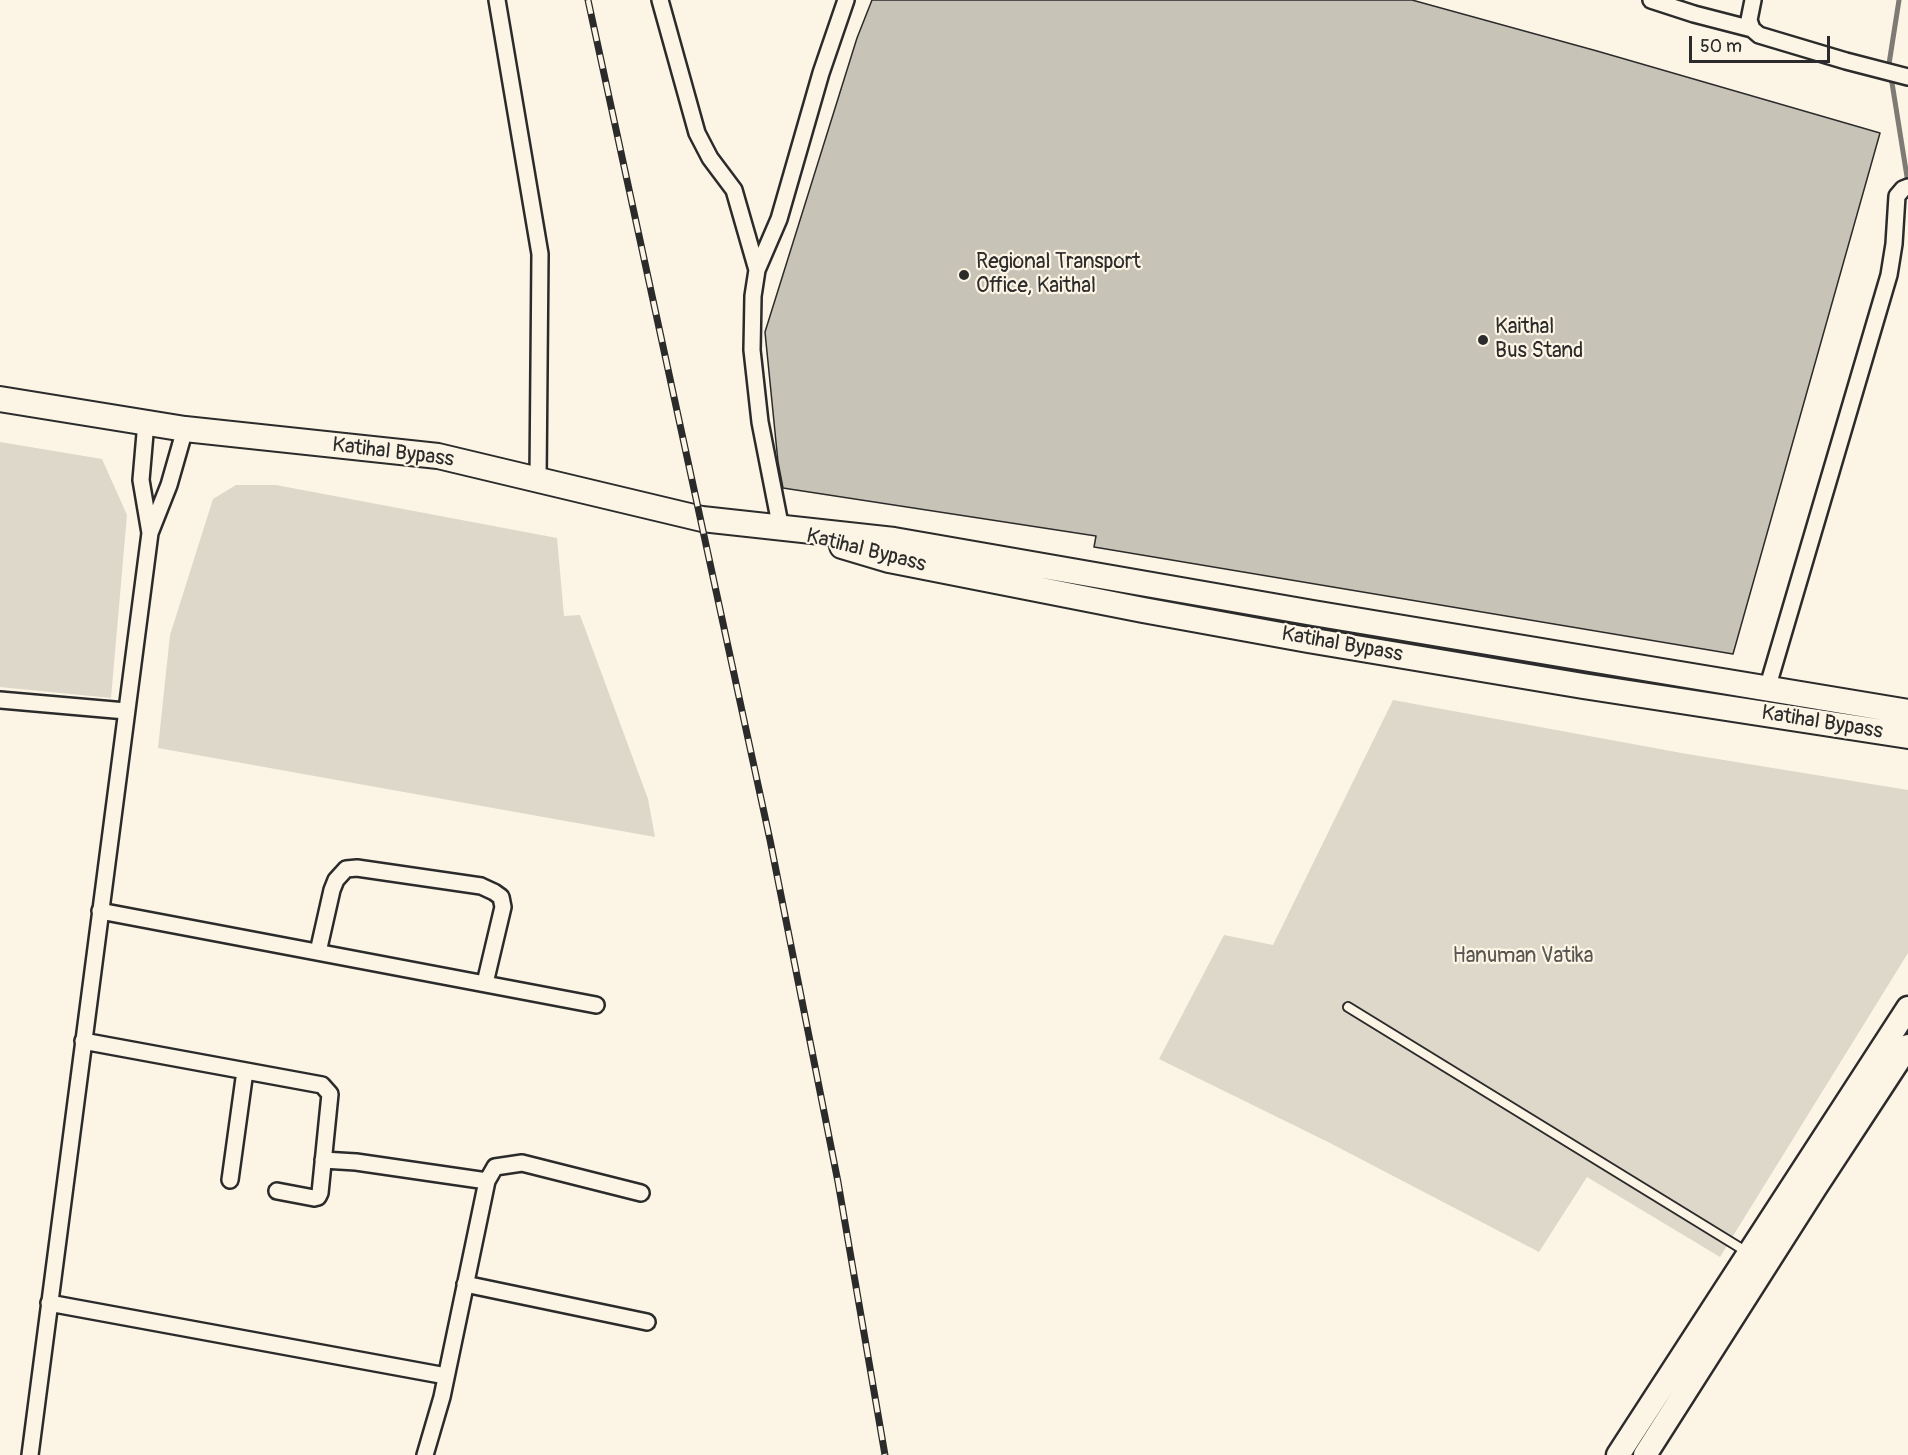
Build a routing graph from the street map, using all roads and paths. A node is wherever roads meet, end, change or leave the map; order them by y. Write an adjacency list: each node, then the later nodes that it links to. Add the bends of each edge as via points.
1 (497, 0): 13 (street, via 540,254)
2 (660, 0): 9 (street, via 697,133 734,190)
3 (846, 0): 9 (street, via 820,73 779,219)
4 (1651, 0): 6 (street)
5 (1753, 0): 6 (street, via 1749,20)
6 (1752, 28): 7 (street, via 1759,35)
7 (1905, 76)
8 (1905, 188): 16 (street, via 1897,196 1889,275)
9 (757, 270): 14 (street, via 752,350 760,422)
10 (0, 399): 11 (main road, Katihal Bypass)
11 (146, 422): 12 (main road, Katihal Bypass); 15 (street, via 141,480)
12 (185, 429): 13 (main road, Katihal Bypass, via 438,456); 15 (street)
13 (538, 480): 14 (main road, Katihal Bypass, via 702,519)
14 (781, 529): 16 (main road, Katihal Bypass, via 894,540); 20 (main road, Katihal Bypass, via 889,560 1143,610 1560,682)
15 (150, 533): 18 (street)
16 (1767, 689): 19 (main road, Katihal Bypass)
17 (0, 700): 18 (street)
18 (126, 711): 21 (street)
19 (1908, 712)
20 (1908, 736)
21 (100, 911): 22 (street); 27 (street)
22 (318, 952): 23 (street); 23 (street, via 332,890 346,869 481,886 501,897 503,907)
23 (485, 983): 24 (street)
24 (596, 1005)
25 (1348, 1007): 35 (lane)
26 (1908, 1008): 35 (main road)
27 (83, 1041): 29 (street); 37 (street)
28 (1908, 1046): 43 (main road)
29 (246, 1071): 30 (street, via 322,1085 330,1094); 31 (street)
30 (322, 1160): 32 (street); 33 (street, via 318,1197)
31 (231, 1180)
32 (487, 1181): 34 (street, via 495,1167 522,1163); 36 (street)
33 (277, 1191)
34 (641, 1193)
35 (1748, 1253): 42 (main road)
36 (465, 1284): 38 (street); 39 (street)
37 (49, 1304): 39 (street); 40 (street)
38 (647, 1322)
39 (446, 1376): 41 (street)
40 (30, 1455)
41 (425, 1455)
42 (1618, 1455)
43 (1645, 1455)

